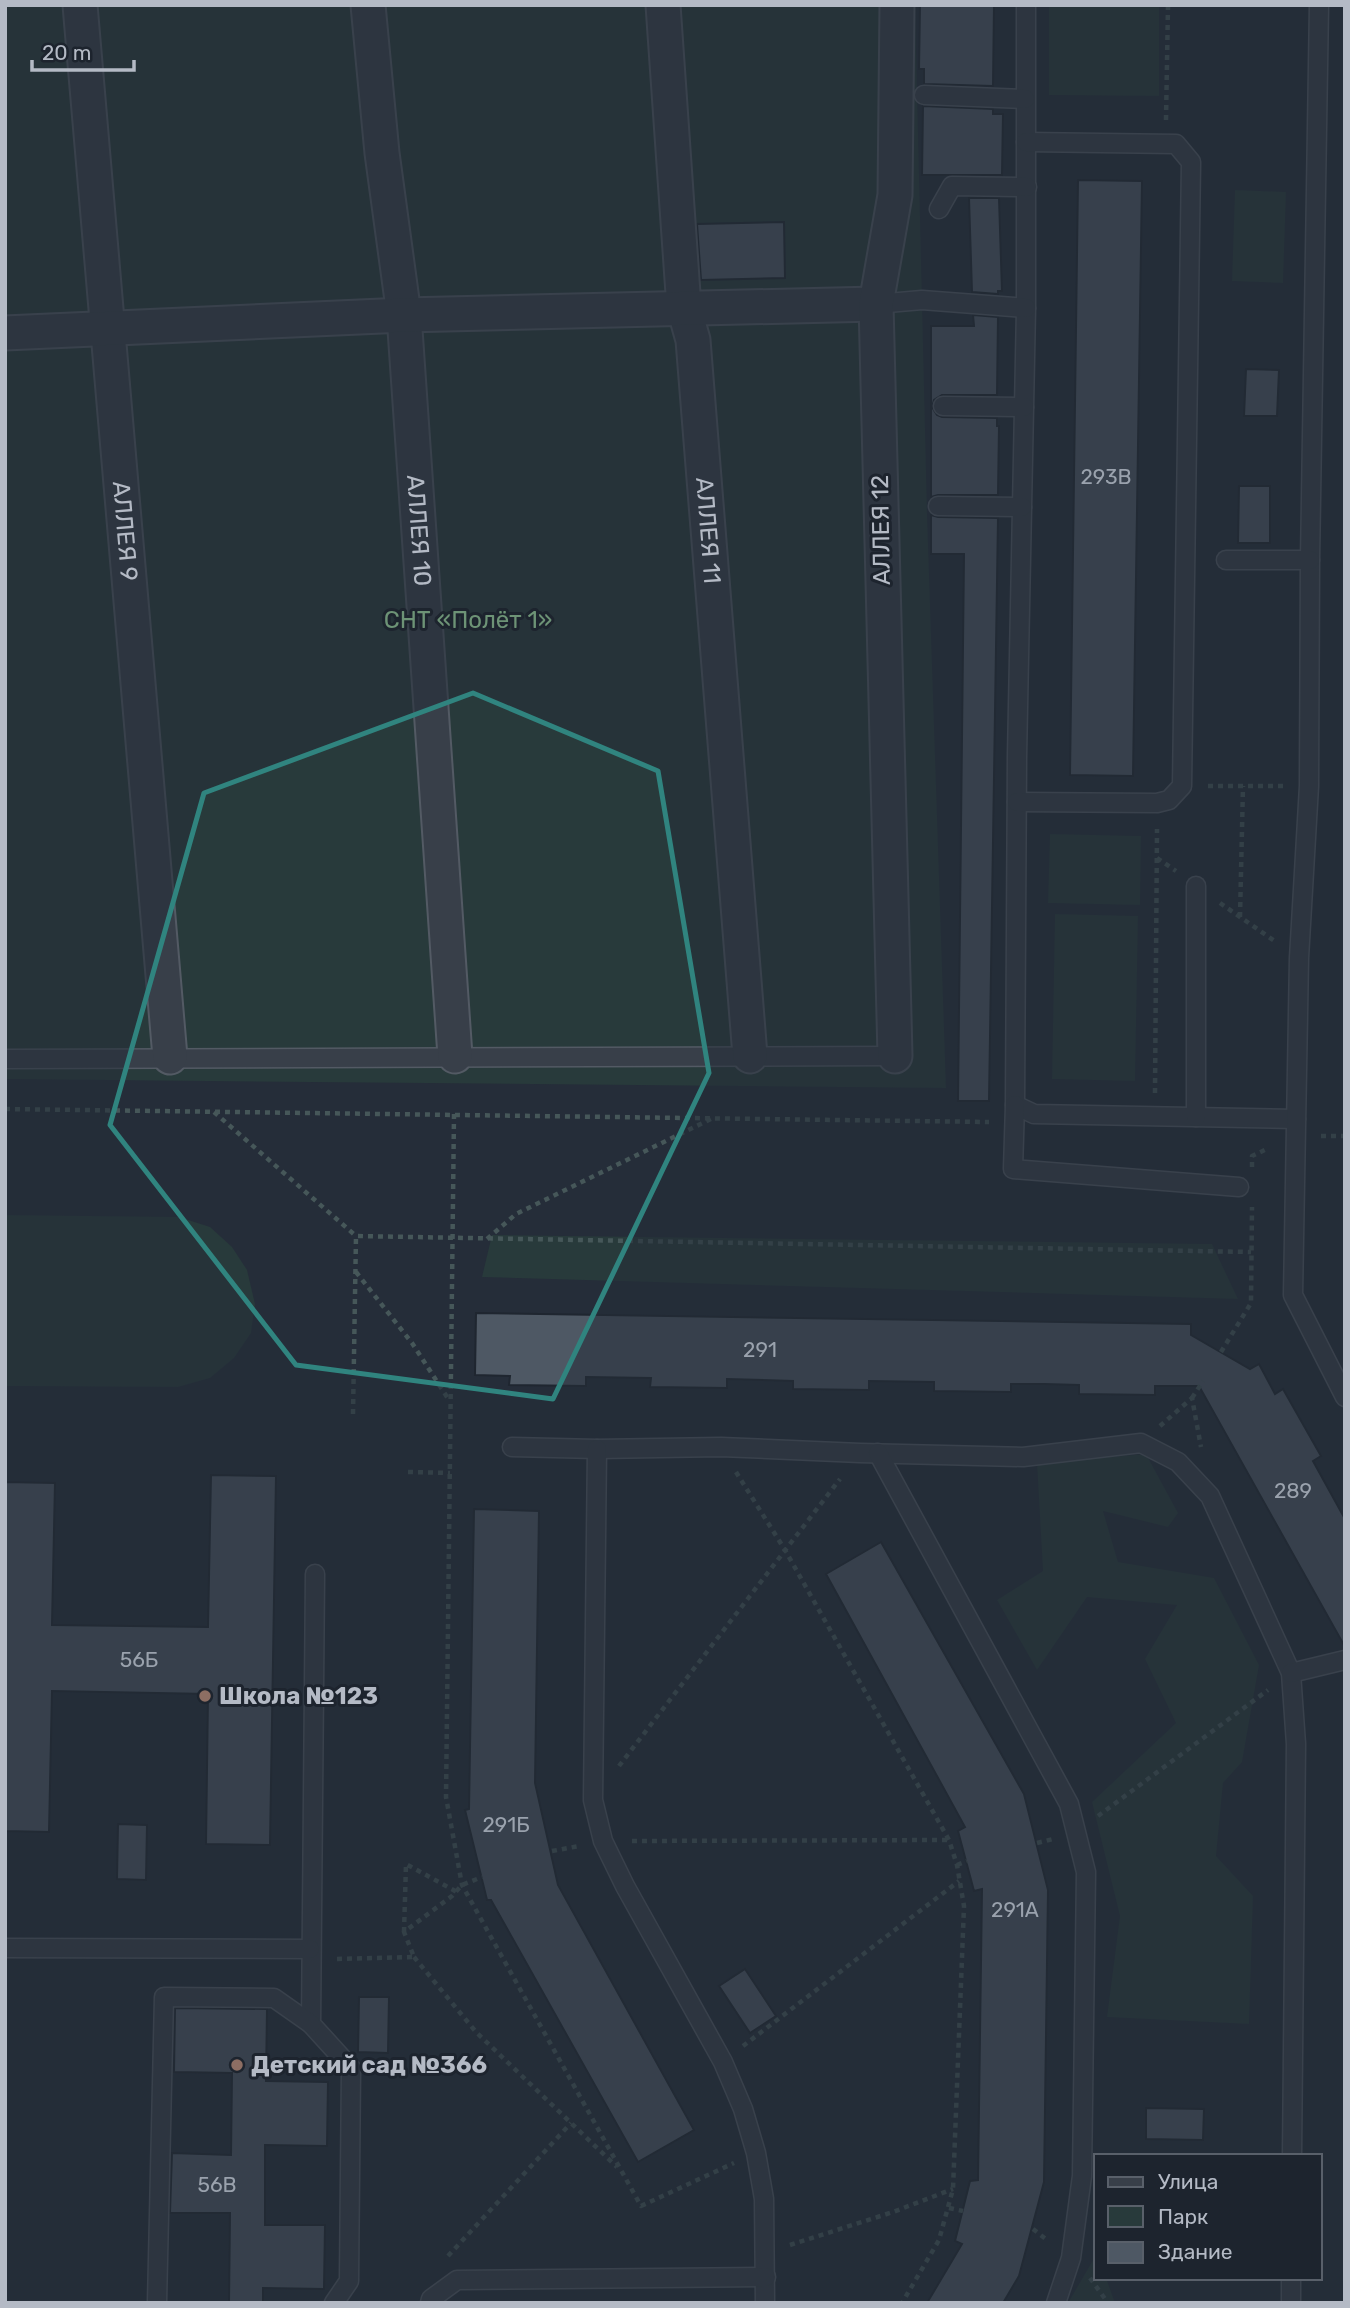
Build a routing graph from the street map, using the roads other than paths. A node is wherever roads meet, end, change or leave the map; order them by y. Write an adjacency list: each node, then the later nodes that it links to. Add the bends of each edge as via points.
1 (80, 5): 16 (street, АЛЛЕЯ 9)
2 (368, 5): 15 (street, АЛЛЕЯ 10)
3 (663, 5): 13 (street, АЛЛЕЯ 11)
4 (897, 5): 12 (street, АЛЛЕЯ 12, via 895,195)
5 (1026, 5): 8 (lane)
6 (1319, 5): 23 (lane)
7 (924, 95): 8 (lane)
8 (1026, 99): 9 (lane)
9 (1026, 142): 10 (lane); 24 (lane, via 1177,144 1191,162 1182,786 1169,800 1157,803)
10 (1027, 187): 11 (lane, via 952,186); 14 (lane)
11 (939, 209)
12 (876, 304): 13 (street); 14 (lane, via 922,300); 28 (street, АЛЛЕЯ 12)
13 (684, 308): 15 (street); 27 (street, АЛЛЕЯ 11, via 694,340)
14 (1026, 308): 19 (lane)
15 (404, 315): 16 (street); 26 (street, АЛЛЕЯ 10)
16 (108, 329): 17 (street); 29 (street, АЛЛЕЯ 9)
17 (5, 333)
18 (943, 406): 19 (lane)
19 (1024, 407): 21 (lane)
20 (938, 506): 21 (lane)
21 (1022, 507): 24 (lane)
22 (1226, 560): 23 (lane)
23 (1310, 560): 33 (lane, via 1308,786)
24 (1017, 803): 31 (lane)
25 (1196, 886): 32 (lane)
26 (455, 1056): 27 (lane); 29 (lane)
27 (750, 1056): 28 (lane)
28 (895, 1056)
29 (170, 1057): 30 (lane)
30 (5, 1059)
31 (1014, 1113): 32 (lane); 34 (lane, via 1013,1169)
32 (1196, 1117): 33 (lane)
33 (1296, 1119): 35 (lane, via 1293,1295)
34 (1239, 1187)
35 (1345, 1397)
36 (512, 1447): 37 (lane)
37 (597, 1448): 38 (lane); 47 (lane, via 593,1800 603,1842 723,2062 743,2109 764,2199)
38 (878, 1453): 41 (lane, via 1023,1457 1141,1443 1178,1462 1210,1496); 46 (lane, via 1069,1804 1086,1872)
39 (315, 1574): 43 (lane)
40 (1345, 1660): 41 (lane)
41 (1291, 1673): 45 (lane, via 1296,1744)
42 (5, 1948): 43 (lane)
43 (310, 1949): 44 (lane)
44 (311, 2024): 49 (lane, via 274,1998 164,1997); 50 (lane, via 351,2068 349,2281)
45 (1292, 2154)
46 (1089, 2176): 53 (lane)
47 (766, 2277): 51 (lane, via 457,2280); 52 (lane)
48 (1291, 2280): 54 (lane)
49 (157, 2303)
50 (334, 2303)
51 (430, 2303)
52 (765, 2303)
53 (1056, 2303)
54 (1291, 2303)

